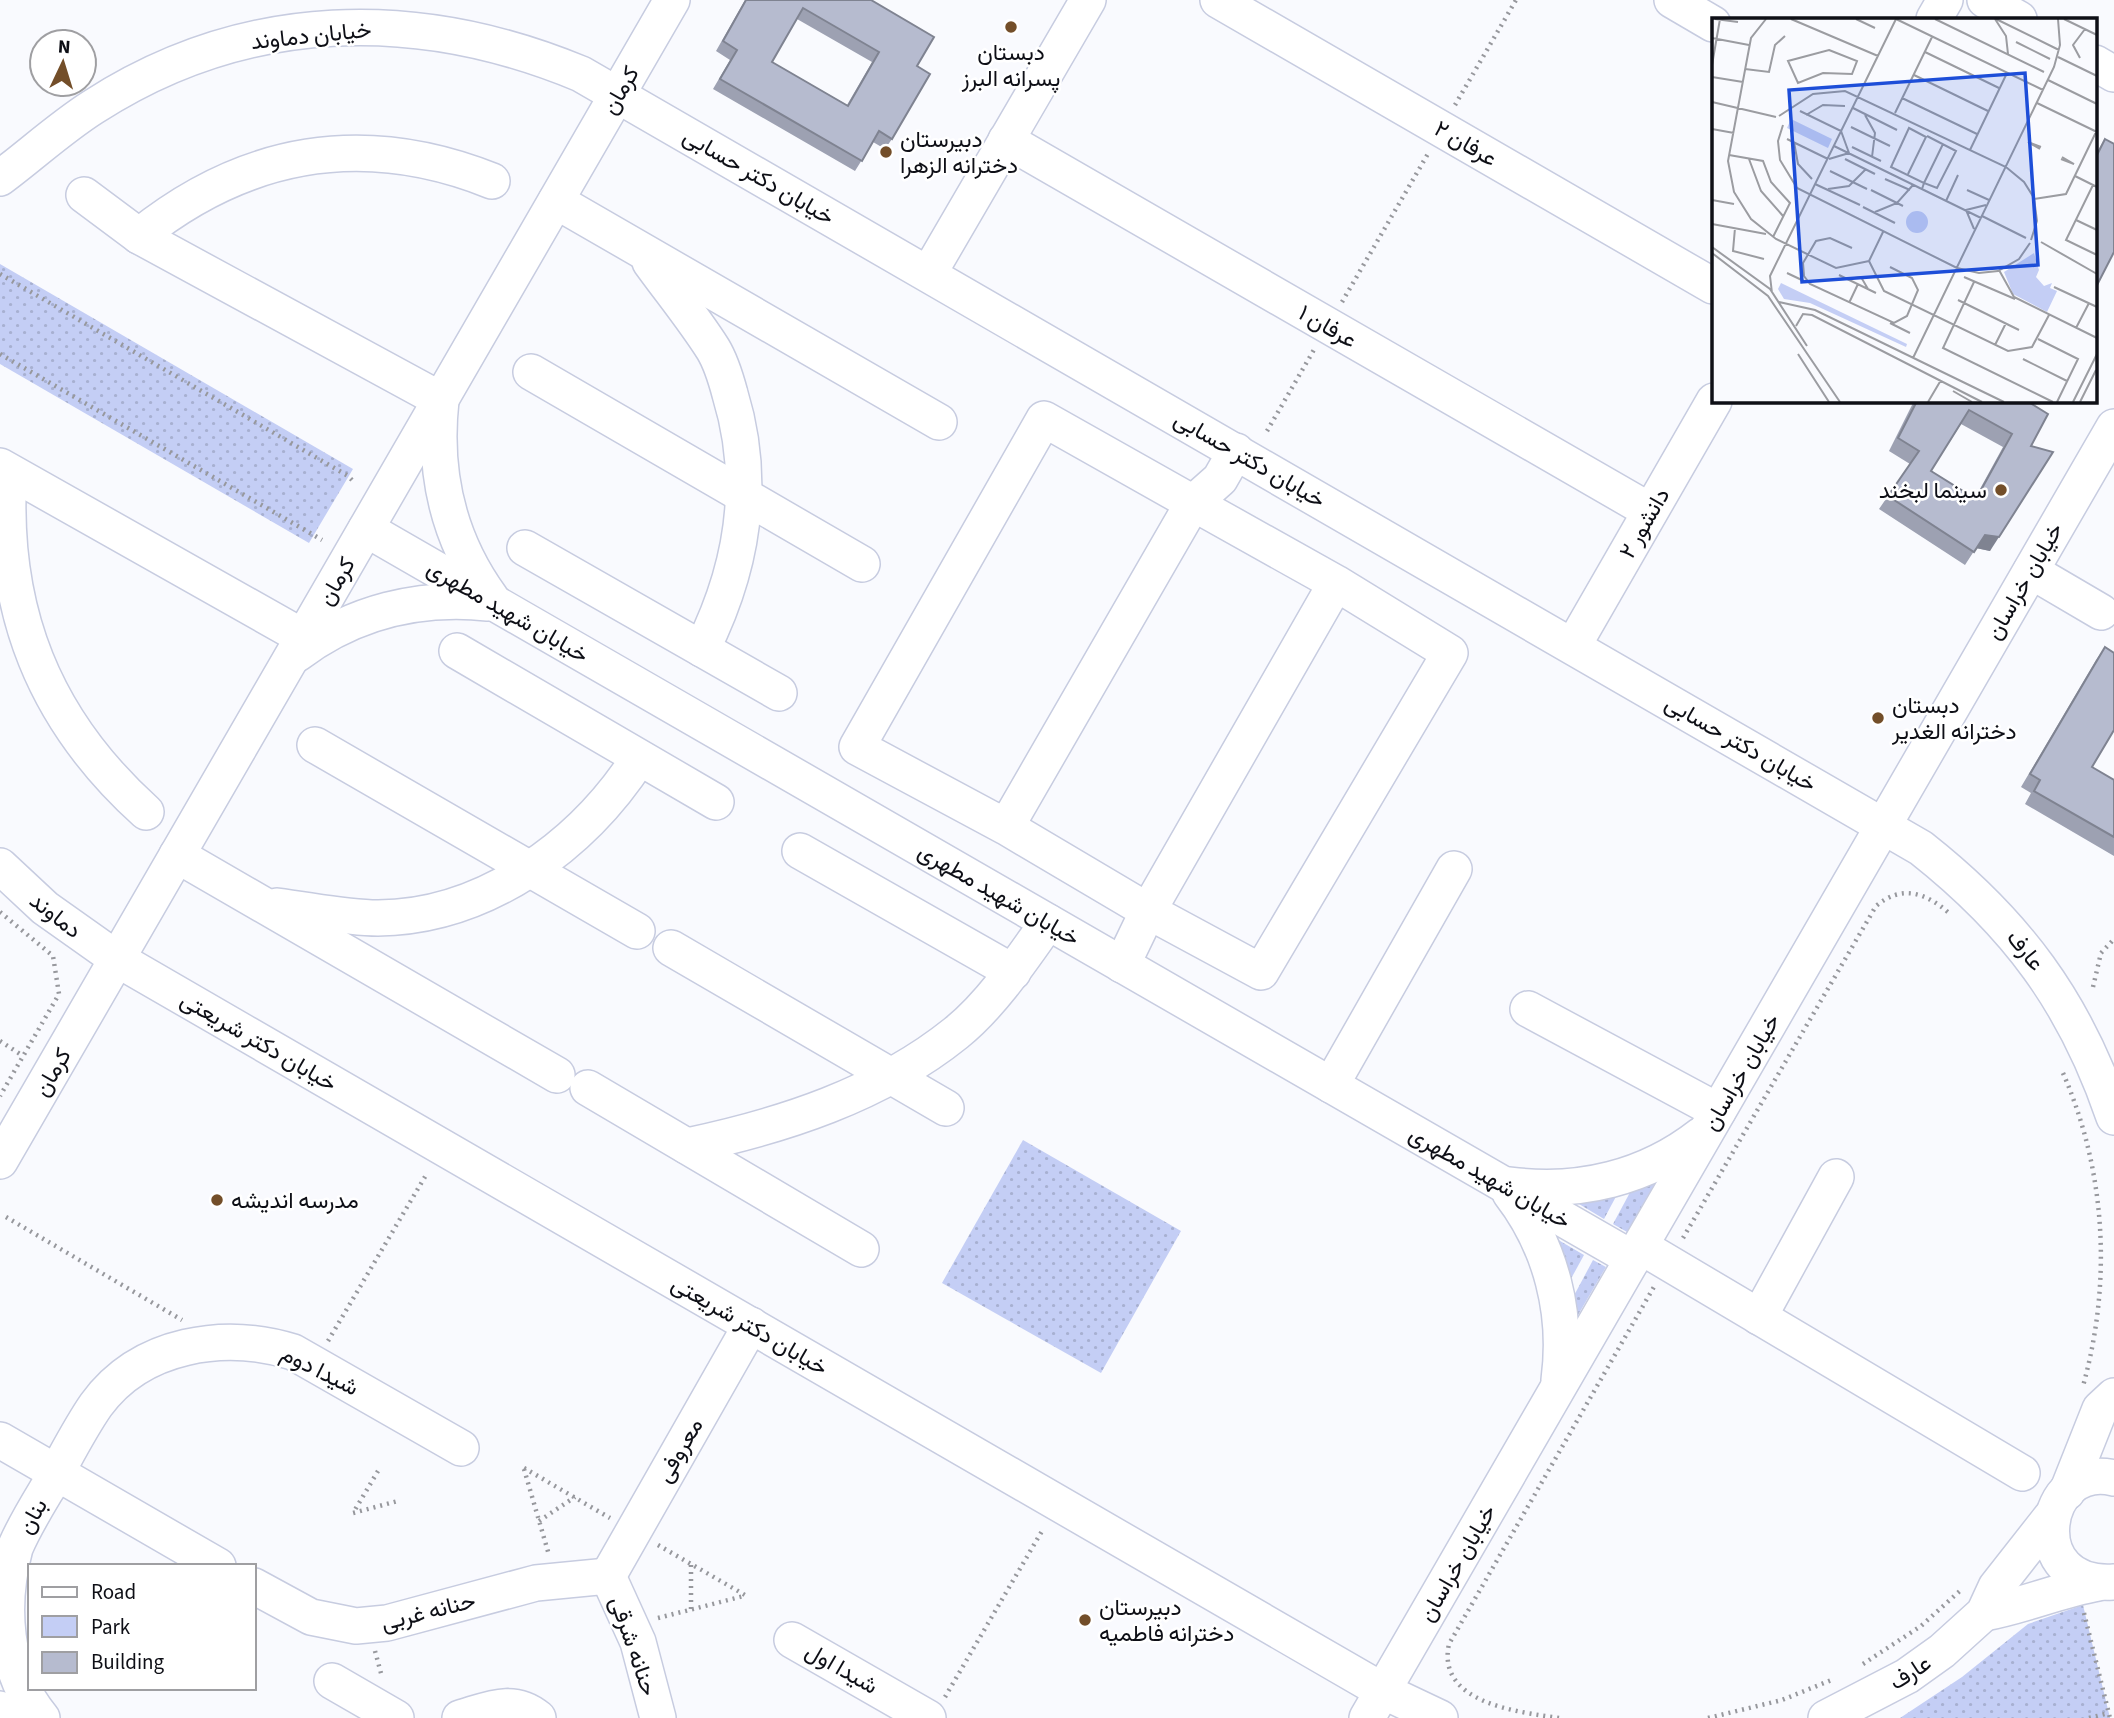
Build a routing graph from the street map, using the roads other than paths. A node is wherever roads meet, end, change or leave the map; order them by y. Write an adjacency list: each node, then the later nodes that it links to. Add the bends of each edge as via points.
1 (672, 0): 13 (street, کرمان)
2 (1088, 0): 14 (street)
3 (1218, 0): 23 (street, عرفان ۲)
4 (1672, 0): 10 (street)
5 (1945, 0): 8 (street)
6 (1985, 0): 9 (street)
7 (317, 15): 13 (street, خیابان دماوند, via 460,35 541,58); 15 (street, خیابان دماوند, via 167,67 92,107)
8 (1935, 18)
9 (2017, 18)
10 (1712, 23)
11 (2096, 64): 12 (street)
12 (2114, 74)
13 (617, 93): 19 (street, کرمان); 22 (street, خیابان دکتر حسابی)
14 (1006, 140): 22 (street); 35 (street, عرفان ۱)
15 (13, 169): 18 (street)
16 (492, 181): 20 (street, via 460,168 393,154 290,159 236,176 194,196)
17 (83, 195): 20 (street)
18 (0, 196)
19 (555, 201): 21 (street); 27 (street, کرمان)
20 (139, 236): 27 (street)
21 (642, 251): 24 (street); 25 (street)
22 (929, 273): 31 (street, خیابان دکتر حسابی)
23 (1712, 285)
24 (749, 312): 25 (street); 29 (street)
25 (714, 351): 33 (street, via 740,436)
26 (531, 372): 33 (street)
27 (440, 400): 36 (street, کرمان); 41 (street, via 438,454 446,508 466,558)
28 (1713, 402): 35 (street, دانشور ۲)
29 (939, 422)
30 (2114, 427): 39 (street, خیابان خراسان)
31 (1236, 451): 34 (street, via 1220,479); 43 (street, خیابان دکتر حسابی)
32 (5, 469): 44 (street); 51 (street, via 8,563 20,622 36,668 71,732 93,761)
33 (744, 496): 38 (street); 45 (street, via 734,570)
34 (1193, 503): 40 (street); 53 (street); 53 (street, via 1044,419 857,747)
35 (1650, 512): 43 (street, دانشور ۲)
36 (366, 529): 41 (street, خیابان شهید مطهری); 44 (street, کرمان)
37 (525, 548): 45 (street)
38 (862, 564)
39 (2031, 571): 42 (street); 52 (street, خیابان خراسان)
40 (1336, 583): 60 (street); 60 (street, via 1450,653 1261,972)
41 (495, 604): 44 (street, via 441,601 387,609); 62 (street, خیابان شهید مطهری)
42 (2110, 617)
43 (1573, 646): 52 (street, خیابان دکتر حسابی)
44 (297, 648): 55 (street, کرمان)
45 (702, 649): 47 (street)
46 (457, 651): 49 (street)
47 (779, 693)
48 (315, 745): 57 (street)
49 (639, 758): 50 (street); 57 (street, via 602,809)
50 (716, 802)
51 (146, 812)
52 (1883, 825): 73 (street, عارف, via 1954,874 2015,934 2064,1003 2089,1050); 74 (street, خیابان خراسان)
53 (1006, 827): 60 (street)
54 (800, 851): 68 (street)
55 (177, 855): 59 (street); 65 (street, کرمان)
56 (0, 866): 65 (street, دماوند, via 45,908)
57 (530, 869): 61 (street, via 462,901); 63 (street)
58 (1454, 869): 71 (street)
59 (264, 904): 61 (street); 67 (street)
60 (1149, 911): 66 (street)
61 (377, 918): 67 (street)
62 (1048, 922): 66 (street, خیابان شهید مطهری); 68 (street)
63 (636, 931)
64 (671, 948): 70 (street)
65 (117, 959): 77 (street, کرمان); 84 (street, خیابان دکتر شریعتی)
66 (1122, 965): 71 (street, خیابان شهید مطهری)
67 (376, 970): 76 (street)
68 (1013, 972): 70 (street, via 957,1032)
69 (1528, 1009): 74 (street)
70 (892, 1076): 72 (street); 75 (street, via 797,1118)
71 (1331, 1085): 80 (street, خیابان شهید مطهری)
72 (946, 1108)
73 (2114, 1117)
74 (1713, 1121): 80 (street, via 1653,1165 1611,1180 1558,1188); 82 (street, خیابان خراسان)
75 (748, 1133): 76 (street); 79 (street)
76 (687, 1146): 79 (street)
77 (0, 1161)
78 (1836, 1177): 83 (street)
79 (750, 1183): 81 (street)
80 (1503, 1184): 82 (street, خیابان شهید مطهری); 85 (street, via 1534,1229 1554,1280 1562,1323)
81 (861, 1249)
82 (1647, 1256): 83 (street, خیابان شهید مطهری); 85 (street, خیابان خراسان)
83 (1759, 1317): 90 (street, خیابان شهید مطهری)
84 (751, 1325): 96 (street, معروفی); 102 (street, خیابان دکتر شریعتی)
85 (1558, 1388): 102 (street, خیابان خراسان)
86 (2098, 1395): 92 (street, عارف, via 2100,1409)
87 (0, 1440): 89 (street)
88 (461, 1448): 89 (street, شیدا دوم, via 293,1352 251,1341 229,1341 187,1346 129,1373 97,1404)
89 (57, 1473): 93 (street, بنان); 95 (street)
90 (2022, 1473)
91 (2114, 1478): 92 (street, via 2079,1483)
92 (2059, 1505): 98 (street, via 2053,1547 2060,1561 2083,1580); 99 (street, عارف, via 1996,1587)
93 (27, 1523): 94 (street); 106 (street, بنان, via 8,1569 4,1633 15,1674)
94 (0, 1561)
95 (215, 1564)
96 (608, 1576): 97 (street, حنانه غربی, via 536,1584 387,1623 356,1626 311,1617); 110 (street, حنانه شرقی, via 638,1642)
97 (256, 1587)
98 (2104, 1587): 99 (street, via 2060,1591 2019,1607)
99 (1975, 1600): 112 (street, عارف, via 1942,1651 1907,1676)
100 (792, 1640): 104 (street, شیدا اول)
101 (332, 1681): 107 (street)
102 (1375, 1704): 111 (street)
103 (0, 1709): 105 (street)
104 (935, 1711)
105 (16, 1718)
106 (42, 1718)
107 (396, 1718)
108 (460, 1718): 109 (street, via 512,1706)
109 (538, 1718)
110 (658, 1718)
111 (1440, 1718)
112 (1826, 1718)

